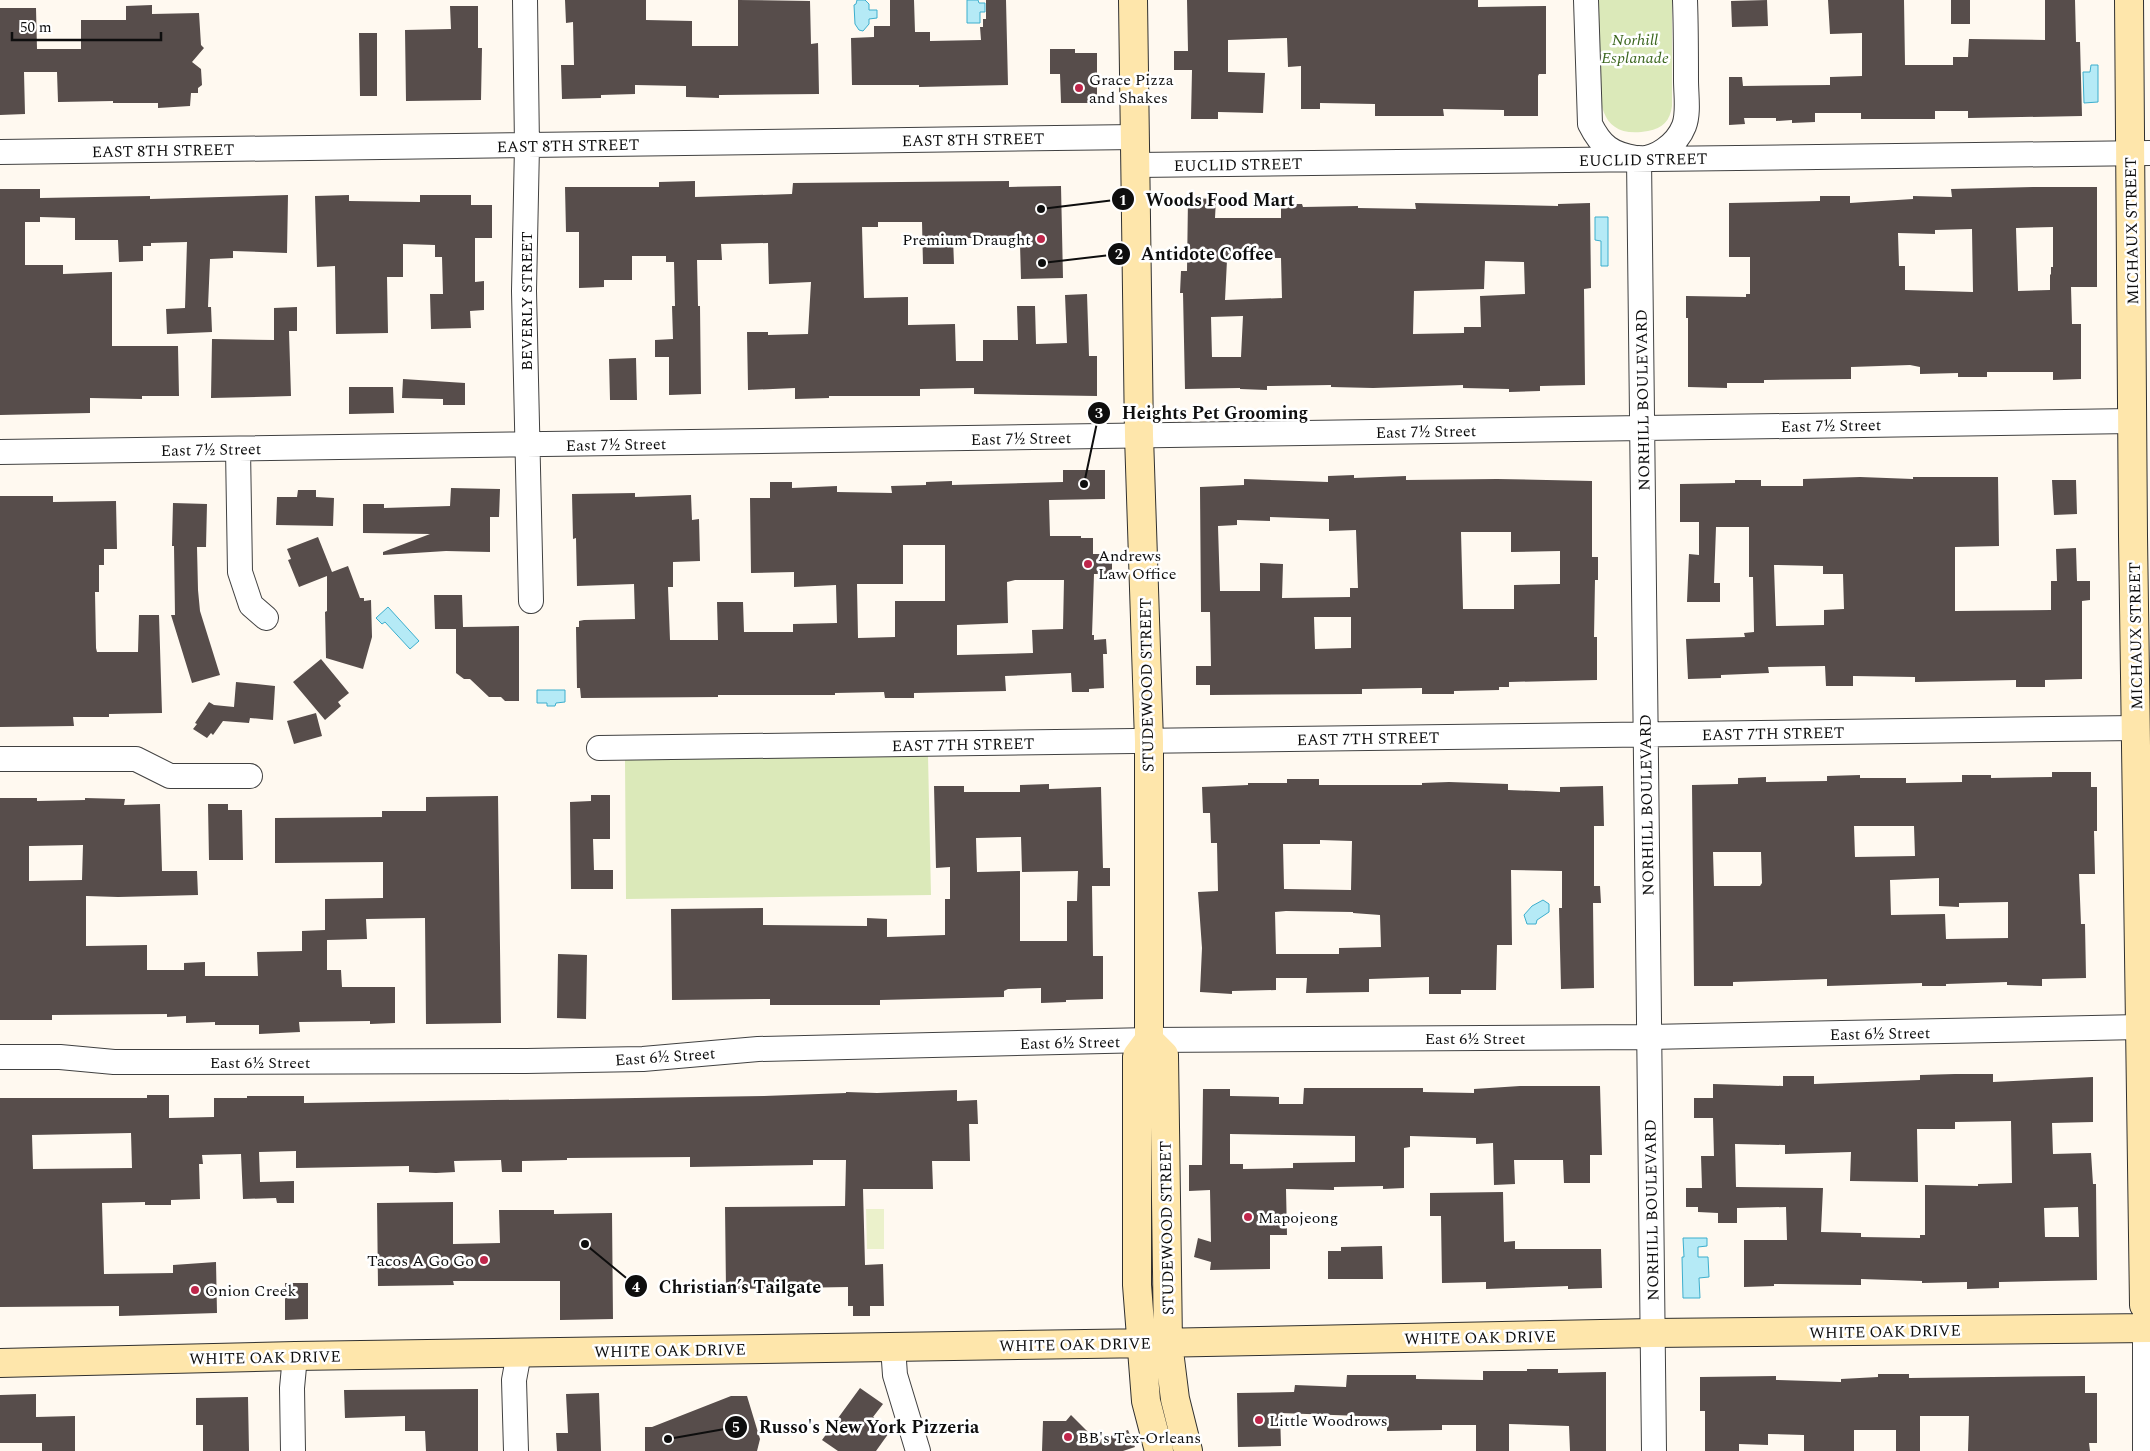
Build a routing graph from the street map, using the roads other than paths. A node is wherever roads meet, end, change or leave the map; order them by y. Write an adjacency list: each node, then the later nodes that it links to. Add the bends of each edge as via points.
1 (525, 0): 7 (street, BEVERLY STREET)
2 (1134, 0): 6 (main road, STUDEWOOD STREET)
3 (1586, 0): 10 (street, via 1590,124 1598,140 1616,154)
4 (1685, 0): 10 (street, via 1684,126 1675,141 1661,152)
5 (2129, 0): 9 (main road, MICHAUX STREET)
6 (1136, 137): 7 (street, EAST 8TH STREET); 11 (main road, STUDEWOOD STREET)
7 (527, 146): 8 (street, EAST 8TH STREET); 15 (street, BEVERLY STREET, via 524,291)
8 (0, 152)
9 (2140, 153): 10 (street, EUCLID STREET); 12 (main road, MICHAUX STREET)
10 (1639, 158): 11 (street, EUCLID STREET); 13 (street, NORHILL BOULEVARD)
11 (1136, 165): 14 (main road, STUDEWOOD STREET)
12 (2132, 421): 13 (street, East 7½ Street); 18 (main road, MICHAUX STREET)
13 (1642, 428): 14 (street, East 7½ Street); 22 (street, NORHILL BOULEVARD)
14 (1139, 436): 15 (street, East 7½ Street); 23 (main road, STUDEWOOD STREET)
15 (527, 445): 16 (street, East 7½ Street); 19 (street, BEVERLY STREET)
16 (238, 449): 17 (street, East 7½ Street); 20 (street, via 240,572 251,605)
17 (0, 452)
18 (2142, 536): 21 (main road, MICHAUX STREET)
19 (531, 601)
20 (266, 618)
21 (2136, 728): 22 (street, EAST 7TH STREET); 26 (main road, MICHAUX STREET)
22 (1646, 735): 23 (street, EAST 7TH STREET); 29 (street, NORHILL BOULEVARD)
23 (1149, 741): 24 (street, EAST 7TH STREET); 30 (main road, STUDEWOOD STREET)
24 (599, 748)
25 (0, 759): 27 (street, via 136,758 170,776)
26 (2144, 766): 28 (main road, MICHAUX STREET)
27 (250, 776)
28 (2145, 1026): 29 (street, East 6½ Street); 32 (main road, MICHAUX STREET)
29 (1649, 1037): 30 (street, East 6½ Street); 33 (street, NORHILL BOULEVARD)
30 (1149, 1040): 31 (street, East 6½ Street, via 758,1049 642,1059 536,1061 114,1062 60,1057); 34 (main road, STUDEWOOD STREET, via 1137,1056 1137,1285); 35 (main road, STUDEWOOD STREET, via 1164,1055)
31 (0, 1057)
32 (2147, 1320): 33 (main road, WHITE OAK DRIVE); 46 (street, MICHAUX STREET)
33 (1652, 1333): 35 (main road, WHITE OAK DRIVE); 45 (street, NORHILL BOULEVARD)
34 (1141, 1343): 35 (main road, WHITE OAK DRIVE); 36 (main road, WHITE OAK DRIVE); 43 (main road, STUDEWOOD STREET, via 1146,1401)
35 (1168, 1343): 44 (main road, STUDEWOOD STREET, via 1175,1399)
36 (893, 1347): 37 (main road, WHITE OAK DRIVE); 42 (street, via 895,1375)
37 (519, 1353): 38 (main road, WHITE OAK DRIVE); 41 (street, via 514,1380)
38 (295, 1356): 39 (main road, WHITE OAK DRIVE); 40 (street)
39 (0, 1363)
40 (293, 1451)
41 (516, 1451)
42 (918, 1451)
43 (1159, 1451)
44 (1188, 1451)
45 (1654, 1451)
46 (2145, 1451)

